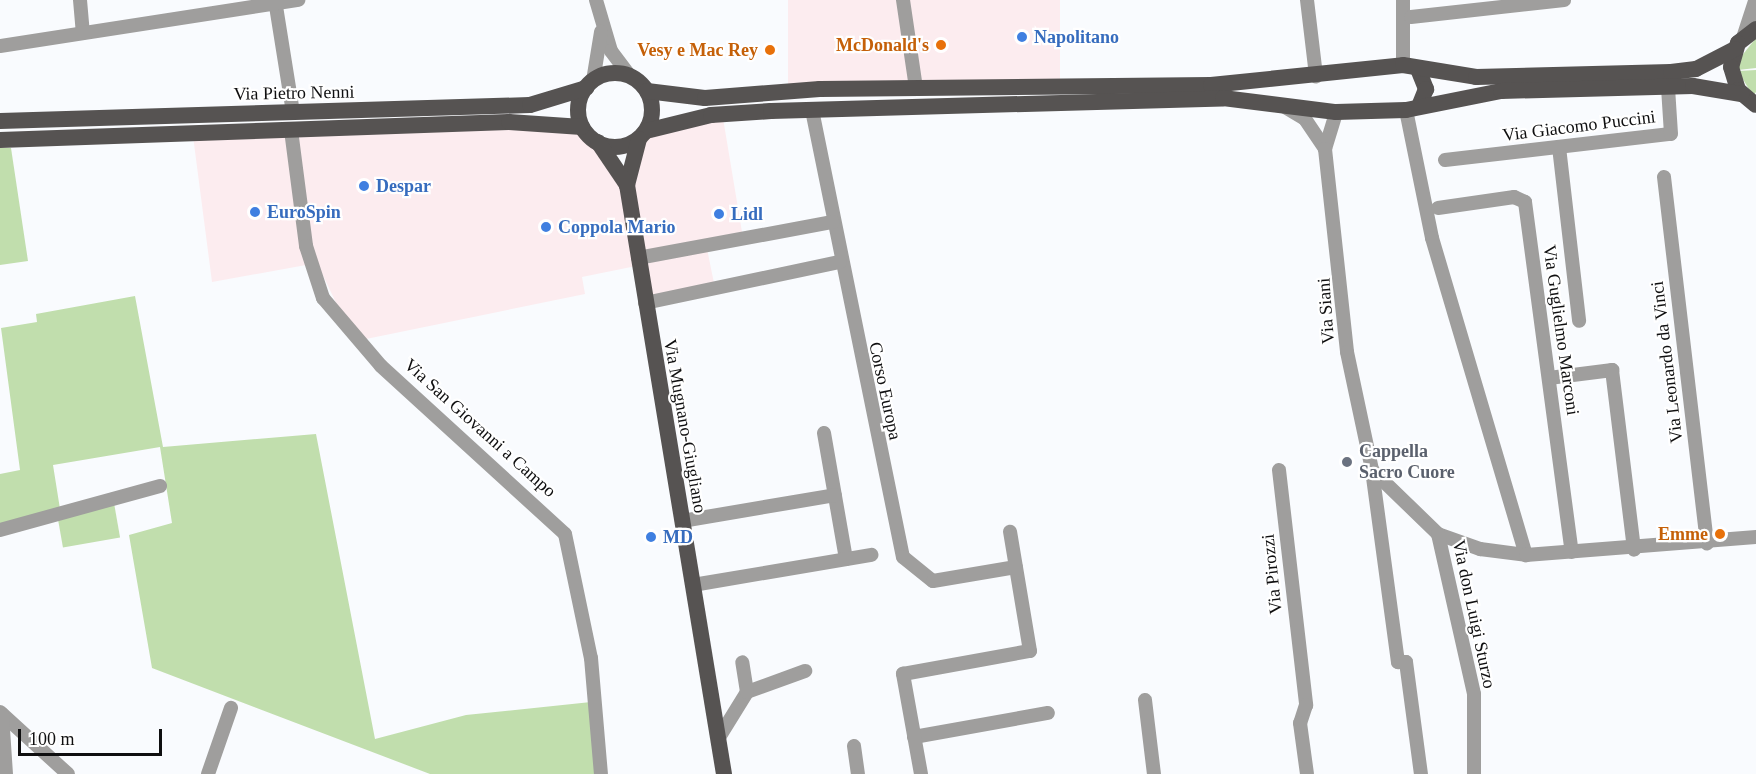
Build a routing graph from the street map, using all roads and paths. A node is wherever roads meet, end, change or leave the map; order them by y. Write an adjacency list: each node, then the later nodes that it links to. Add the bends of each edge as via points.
1 (80, 0): 12 (street)
2 (298, 0): 9 (street)
3 (596, 0): 11 (street)
4 (903, 0): 20 (street)
5 (1307, 0): 17 (street)
6 (1403, 0): 15 (street)
7 (1564, 0): 10 (street)
8 (1755, 0): 13 (street)
9 (275, 1): 12 (street); 29 (street, Via San Giovanni a Campo)
10 (1411, 17)
11 (601, 30): 16 (street); 18 (street)
12 (83, 33): 14 (street)
13 (1745, 39): 15 (main road, via 1702,67 1671,72 1476,77); 22 (main road, via 1731,73)
14 (0, 46)
15 (1410, 67): 17 (main road); 24 (main road, via 1426,89)
16 (630, 76): 18 (main road, via 610,73); 21 (main road)
17 (1314, 77): 20 (main road, via 1211,85); 25 (main road, via 1302,95)
18 (589, 84): 29 (main road, Via Pietro Nenni, via 530,105); 30 (main road, via 578,107)
19 (1668, 87): 22 (main road); 24 (main road, via 1476,93); 34 (street, Via Giacomo Puccini, via 1671,134)
20 (916, 88): 21 (main road, via 705,98)
21 (647, 91): 31 (main road, via 652,111)
22 (1752, 103)
23 (1283, 106): 25 (main road); 26 (main road, via 1223,98); 35 (street, via 1305,119)
24 (1412, 108): 27 (main road); 60 (street, via 1432,238)
25 (1308, 109): 27 (main road)
26 (812, 110): 31 (main road, via 711,115); 40 (street, Corso Europa)
27 (1336, 112): 35 (street)
28 (0, 121): 29 (main road, Via Pietro Nenni)
29 (292, 121): 30 (main road, Via Pietro Nenni, via 509,122); 32 (main road, Via Pietro Nenni); 77 (street, Via San Giovanni a Campo, via 308,256 323,298 381,366 565,534 591,658)
30 (582, 127): 33 (main road)
31 (642, 135): 33 (main road, via 619,147); 38 (main road, Via Mugnano-Giugliano)
32 (0, 140)
33 (598, 142): 38 (main road, Via Mugnano-Giugliano)
34 (1559, 147): 36 (street, Via Giacomo Puccini); 44 (street)
35 (1325, 149): 48 (street, Via Siani, via 1347,352)
36 (1445, 160)
37 (1664, 177): 56 (street, Via Leonardo da Vinci)
38 (627, 185): 41 (main road, Via Mugnano-Giugliano)
39 (1438, 208): 45 (street, Via Guglielmo Marconi, via 1514,197 1525,202)
40 (833, 222): 41 (street); 42 (street, Corso Europa)
41 (638, 258): 43 (main road, Via Mugnano-Giugliano)
42 (840, 262): 43 (street); 62 (street, Corso Europa, via 903,557 933,581)
43 (645, 303): 51 (main road, Via Mugnano-Giugliano)
44 (1579, 321)
45 (1549, 378): 57 (street, via 1612,370); 58 (street, Via Guglielmo Marconi)
46 (824, 433): 50 (street)
47 (1279, 470): 82 (street, Via Pirozzi)
48 (1372, 470): 54 (street); 83 (street, Via Siani, via 1398,663 1406,662)
49 (160, 486): 52 (street)
50 (835, 495): 51 (street); 61 (street)
51 (682, 521): 63 (main road, Via Mugnano-Giugliano)
52 (0, 530)
53 (1010, 532): 62 (street)
54 (1438, 534): 60 (street, via 1480,549); 84 (street, Via don Luigi Sturzo, via 1474,694)
55 (1756, 537): 56 (street)
56 (1707, 543): 57 (street)
57 (1634, 550): 58 (street)
58 (1572, 552): 60 (street)
59 (871, 555): 61 (street)
60 (1526, 555)
61 (846, 559): 63 (street)
62 (1016, 567): 71 (street, via 1030,651 903,674)
63 (693, 585): 72 (main road, Via Mugnano-Giugliano)
64 (742, 662): 66 (street)
65 (805, 671): 66 (street)
66 (747, 692): 72 (street)
67 (1145, 700): 81 (street)
68 (231, 708): 76 (street)
69 (1, 713): 74 (street); 75 (street)
70 (1048, 713): 71 (street)
71 (914, 737): 80 (street)
72 (718, 741): 78 (main road, Via Mugnano-Giugliano)
73 (854, 746): 79 (street)
74 (6, 774)
75 (68, 774)
76 (208, 774)
77 (601, 774)
78 (724, 774)
79 (858, 774)
80 (921, 774)
81 (1154, 774)
82 (1307, 774)
83 (1421, 774)
84 (1474, 774)

